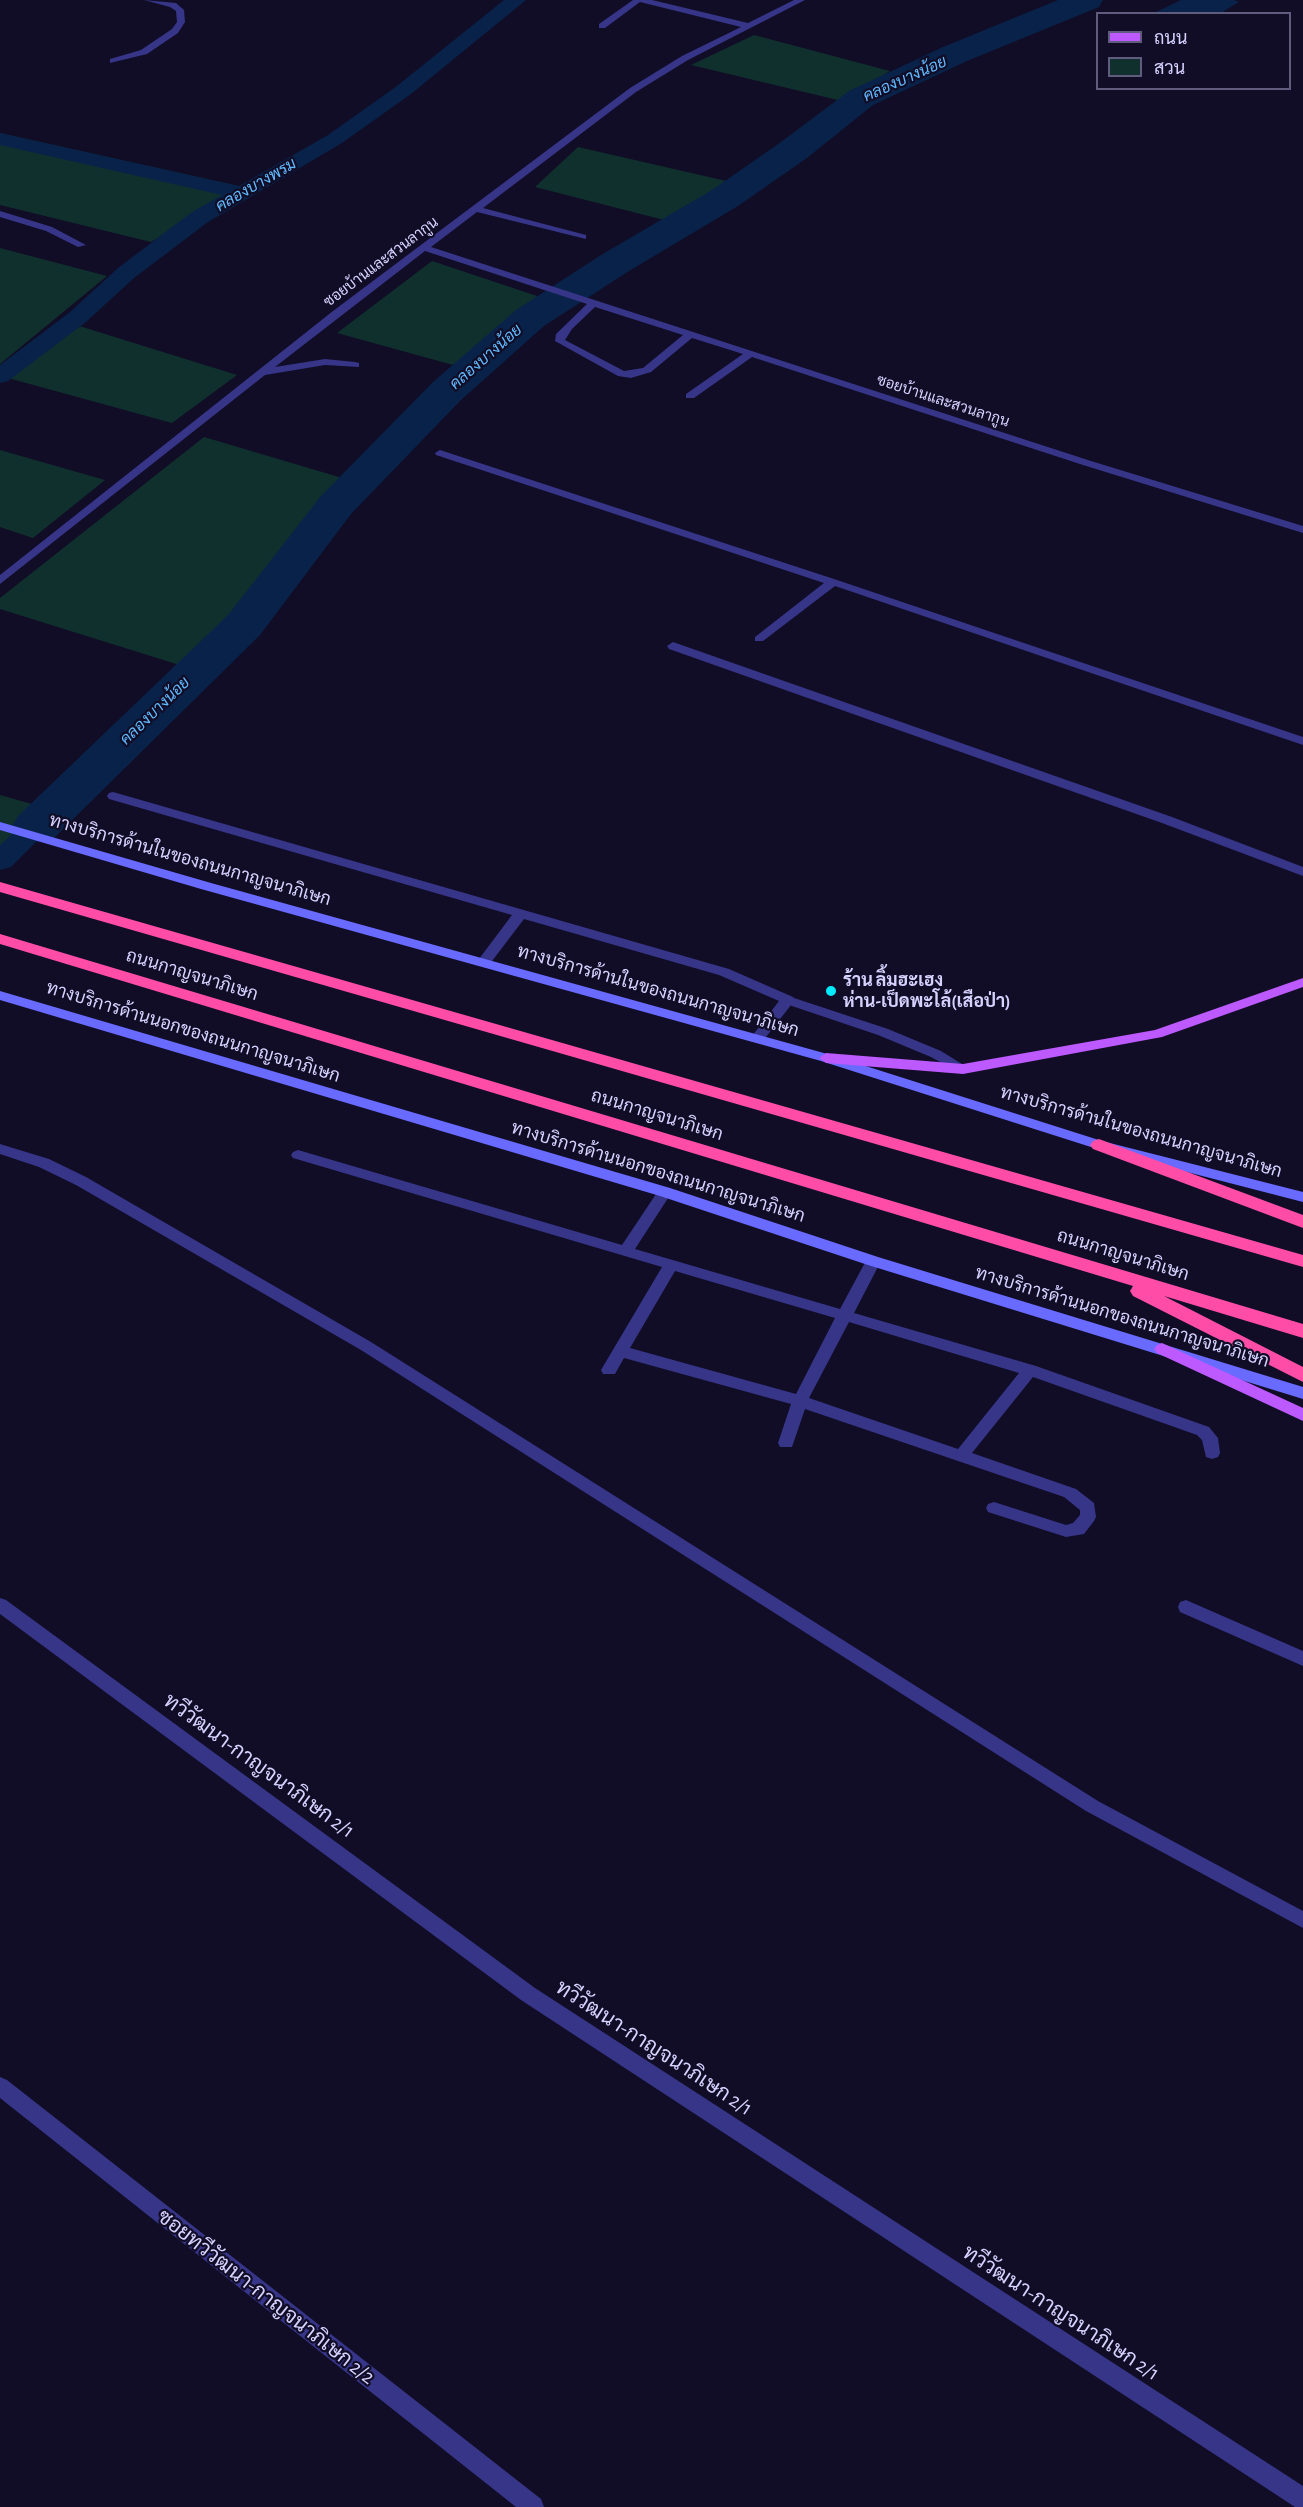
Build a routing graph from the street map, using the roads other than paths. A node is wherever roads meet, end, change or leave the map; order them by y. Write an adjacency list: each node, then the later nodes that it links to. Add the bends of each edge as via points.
1 (148, 0): 6 (street, via 180,10 181,22 176,31 144,52)
2 (639, 0): 4 (street); 5 (street)
3 (801, 0): 5 (street, ซอยบ้านและสวนลากูน)
4 (602, 26)
5 (749, 26): 7 (street, ซอยบ้านและสวนลากูน, via 655,74)
6 (113, 61)
7 (476, 209): 9 (street); 11 (street, ซอยบ้านและสวนลากูน)
8 (0, 214): 10 (street, via 49,229)
9 (584, 237)
10 (81, 245)
11 (425, 248): 12 (street, ซอยบ้านและสวนลากูน); 16 (street, ซอยบ้านและสวนลากูน)
12 (592, 303): 13 (street, ซอยบ้านและสวนลากูน); 13 (street, via 560,336 560,341 622,374 647,370)
13 (690, 334): 14 (street, ซอยบ้านและสวนลากูน)
14 (750, 354): 17 (street); 19 (street, ซอยบ้านและสวนลากูน)
15 (355, 365): 16 (street, via 326,362)
16 (260, 374): 20 (street, ซอยบ้านและสวนลากูน)
17 (690, 396)
18 (440, 453): 21 (street)
19 (1303, 530)
20 (0, 581)
21 (833, 582): 22 (street); 24 (street)
22 (759, 639)
23 (673, 645): 27 (street)
24 (1303, 741)
25 (113, 796): 29 (street)
26 (0, 826): 31 (main road, ทางบริการด้านในของถนนกาญจนาภิเษก)
27 (1303, 872)
28 (0, 886): 46 (highway, ถนนกาญจนาภิเษก)
29 (521, 913): 31 (street); 34 (street, via 724,972)
30 (0, 939): 48 (highway, ถนนกาญจนาภิเษก)
31 (484, 962): 35 (main road, ทางบริการด้านในของถนนกาญจนาภิเษก)
32 (1303, 982): 37 (main road, via 1157,1034)
33 (0, 995): 41 (main road, ทางบริการด้านนอกของถนนกาญจนาภิเษก)
34 (788, 1000): 35 (street); 37 (street, via 883,1032)
35 (758, 1039): 36 (main road, ทางบริการด้านในของถนนกาญจนาภิเษก)
36 (826, 1058): 37 (main road); 38 (main road, ทางบริการด้านในของถนนกาญจนาภิเษก)
37 (963, 1069)
38 (1099, 1144): 42 (main road, ทางบริการด้านในของถนนกาญจนาภิเษก); 43 (highway)
39 (0, 1149): 66 (street, via 44,1163 81,1181 366,1346 1092,1806)
40 (298, 1155): 44 (street)
41 (665, 1192): 44 (street); 45 (main road, ทางบริการด้านนอกของถนนกาญจนาภิเษก)
42 (1303, 1197)
43 (1303, 1222)
44 (626, 1251): 47 (street)
45 (873, 1261): 49 (street); 51 (main road, ทางบริการด้านนอกของถนนกาญจนาภิเษก)
46 (1303, 1261)
47 (672, 1264): 49 (street); 52 (street)
48 (1098, 1270): 50 (highway, ถนนกาญจนาภิเษก); 55 (highway)
49 (845, 1314): 54 (street); 57 (street)
50 (1303, 1331)
51 (1162, 1349): 56 (main road, ทางบริการด้านนอกของถนนกาญจนาภิเษก); 58 (main road)
52 (622, 1352): 53 (street); 57 (street)
53 (609, 1370)
54 (1030, 1370): 60 (street, via 1203,1431 1210,1438); 61 (street)
55 (1303, 1375)
56 (1303, 1393)
57 (800, 1401): 59 (street); 61 (street)
58 (1303, 1415)
59 (786, 1443)
60 (1212, 1453)
61 (960, 1457): 62 (street, via 1070,1493 1088,1507 1088,1517 1078,1528 1065,1531)
62 (994, 1508)
63 (0, 1605): 68 (street, ทวีวัฒนา-กาญจนาภิเษก 2/1, via 528,1994)
64 (1186, 1607): 65 (street)
65 (1303, 1659)
66 (1303, 1920)
67 (0, 2086): 69 (street, ซอยทวีวัฒนา-กาญจนาภิเษก 2/2)
68 (1303, 2499)
69 (533, 2507)

